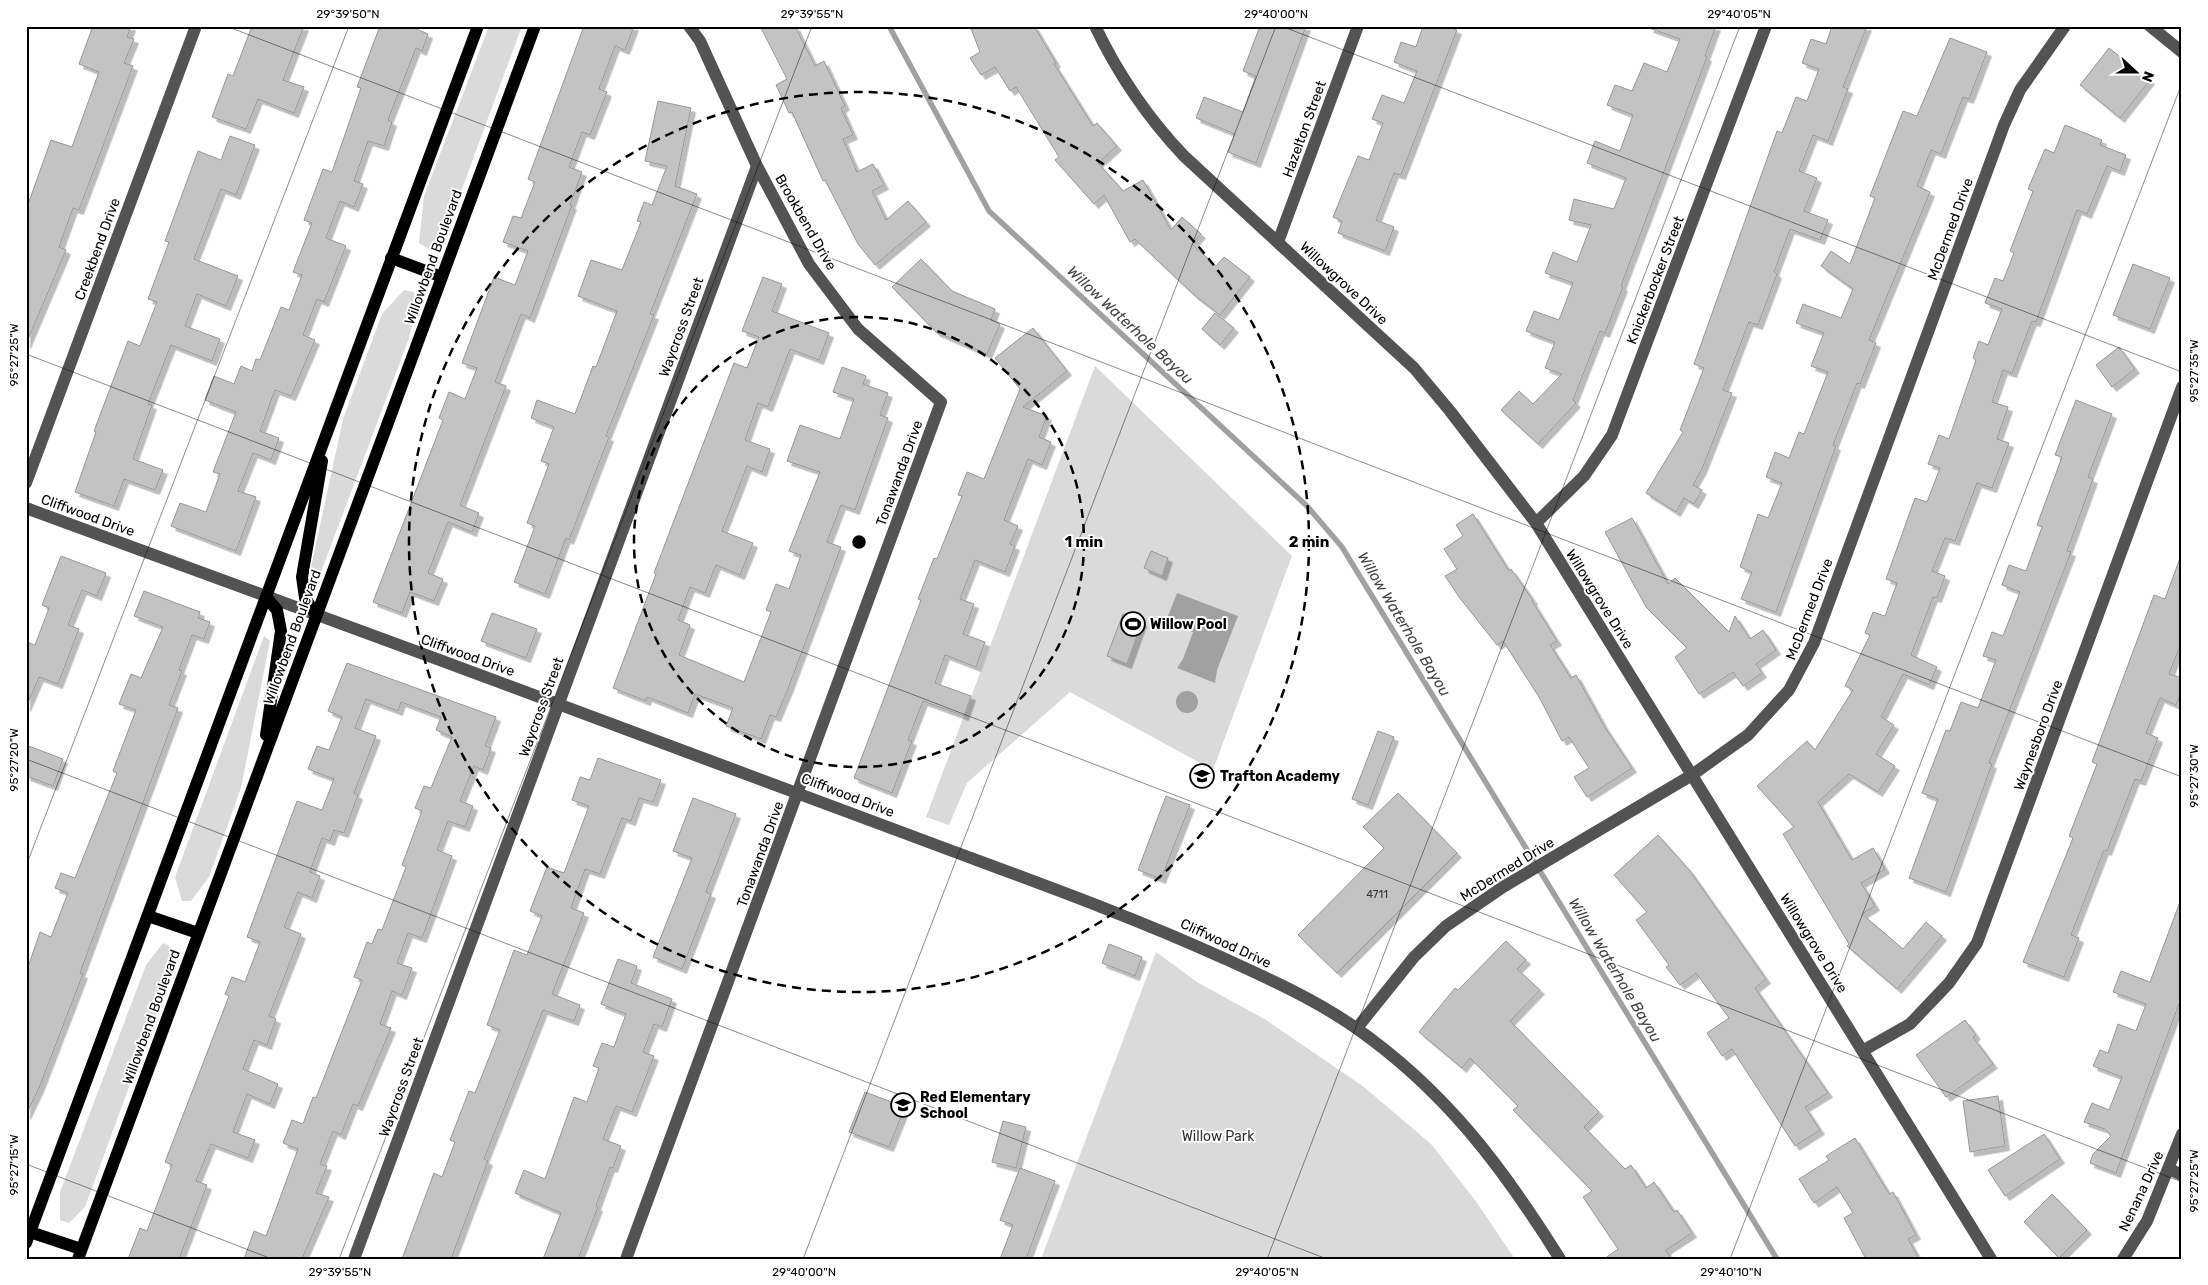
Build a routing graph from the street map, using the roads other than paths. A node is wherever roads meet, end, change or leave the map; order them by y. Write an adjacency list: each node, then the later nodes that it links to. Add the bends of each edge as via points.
1 (196, 26): 18 (street, Creekbend Drive)
2 (478, 26): 13 (main road)
3 (535, 26): 14 (main road, Willowbend Boulevard)
4 (689, 26): 11 (street, Brookbend Drive, via 720,82)
5 (1094, 26): 12 (street, Willowgrove Drive, via 1123,78 1161,131)
6 (1358, 26): 12 (street, Hazelton Street)
7 (1766, 26): 20 (street, Knickerbocker Street, via 1612,435 1584,476)
8 (2065, 26): 25 (street, McDermed Drive, via 2020,90 2004,125 1804,666 1789,690 1755,728)
9 (2150, 26): 10 (street)
10 (2182, 52)
11 (756, 166): 16 (street, Brookbend Drive, via 809,264 858,329); 23 (street, Waycross Street)
12 (1278, 242): 20 (street, Willowgrove Drive, via 1414,368)
13 (391, 258): 14 (main road); 17 (main road)
14 (442, 277): 22 (main road, Willowbend Boulevard)
15 (2182, 388): 30 (street, Waynesboro Drive, via 1977,943 1949,983 1910,1024)
16 (941, 402): 26 (street, Tonawanda Drive)
17 (328, 429): 21 (main road); 22 (main road, via 302,577 305,598)
18 (26, 483)
19 (26, 508): 21 (street, Cliffwood Drive)
20 (1536, 523): 25 (street, Willowgrove Drive)
21 (266, 597): 22 (street, Cliffwood Drive); 24 (main road, via 277,610 281,631); 27 (main road)
22 (316, 615): 23 (street, Cliffwood Drive); 24 (main road, Willowbend Boulevard)
23 (558, 704): 26 (street, Cliffwood Drive); 36 (street, Waycross Street)
24 (262, 762): 28 (main road, Willowbend Boulevard)
25 (1692, 775): 29 (street, McDermed Drive, via 1503,887 1446,926 1414,957); 30 (street, Willowgrove Drive)
26 (798, 793): 29 (street, Cliffwood Drive, via 1163,931 1306,998); 37 (street, Tonawanda Drive)
27 (148, 916): 28 (main road); 34 (main road)
28 (198, 933): 35 (main road, Willowbend Boulevard)
29 (1357, 1028): 38 (street, Cliffwood Drive, via 1422,1081 1478,1139)
30 (1864, 1050): 39 (street, Willowgrove Drive)
31 (2182, 1134): 32 (street, Nenana Drive)
32 (2169, 1170): 33 (street); 40 (street, Nenana Drive, via 2147,1221)
33 (2182, 1175)
34 (28, 1238): 35 (main road)
35 (80, 1254)
36 (354, 1259)
37 (626, 1259)
38 (1560, 1259)
39 (1991, 1259)
40 (2123, 1259)

